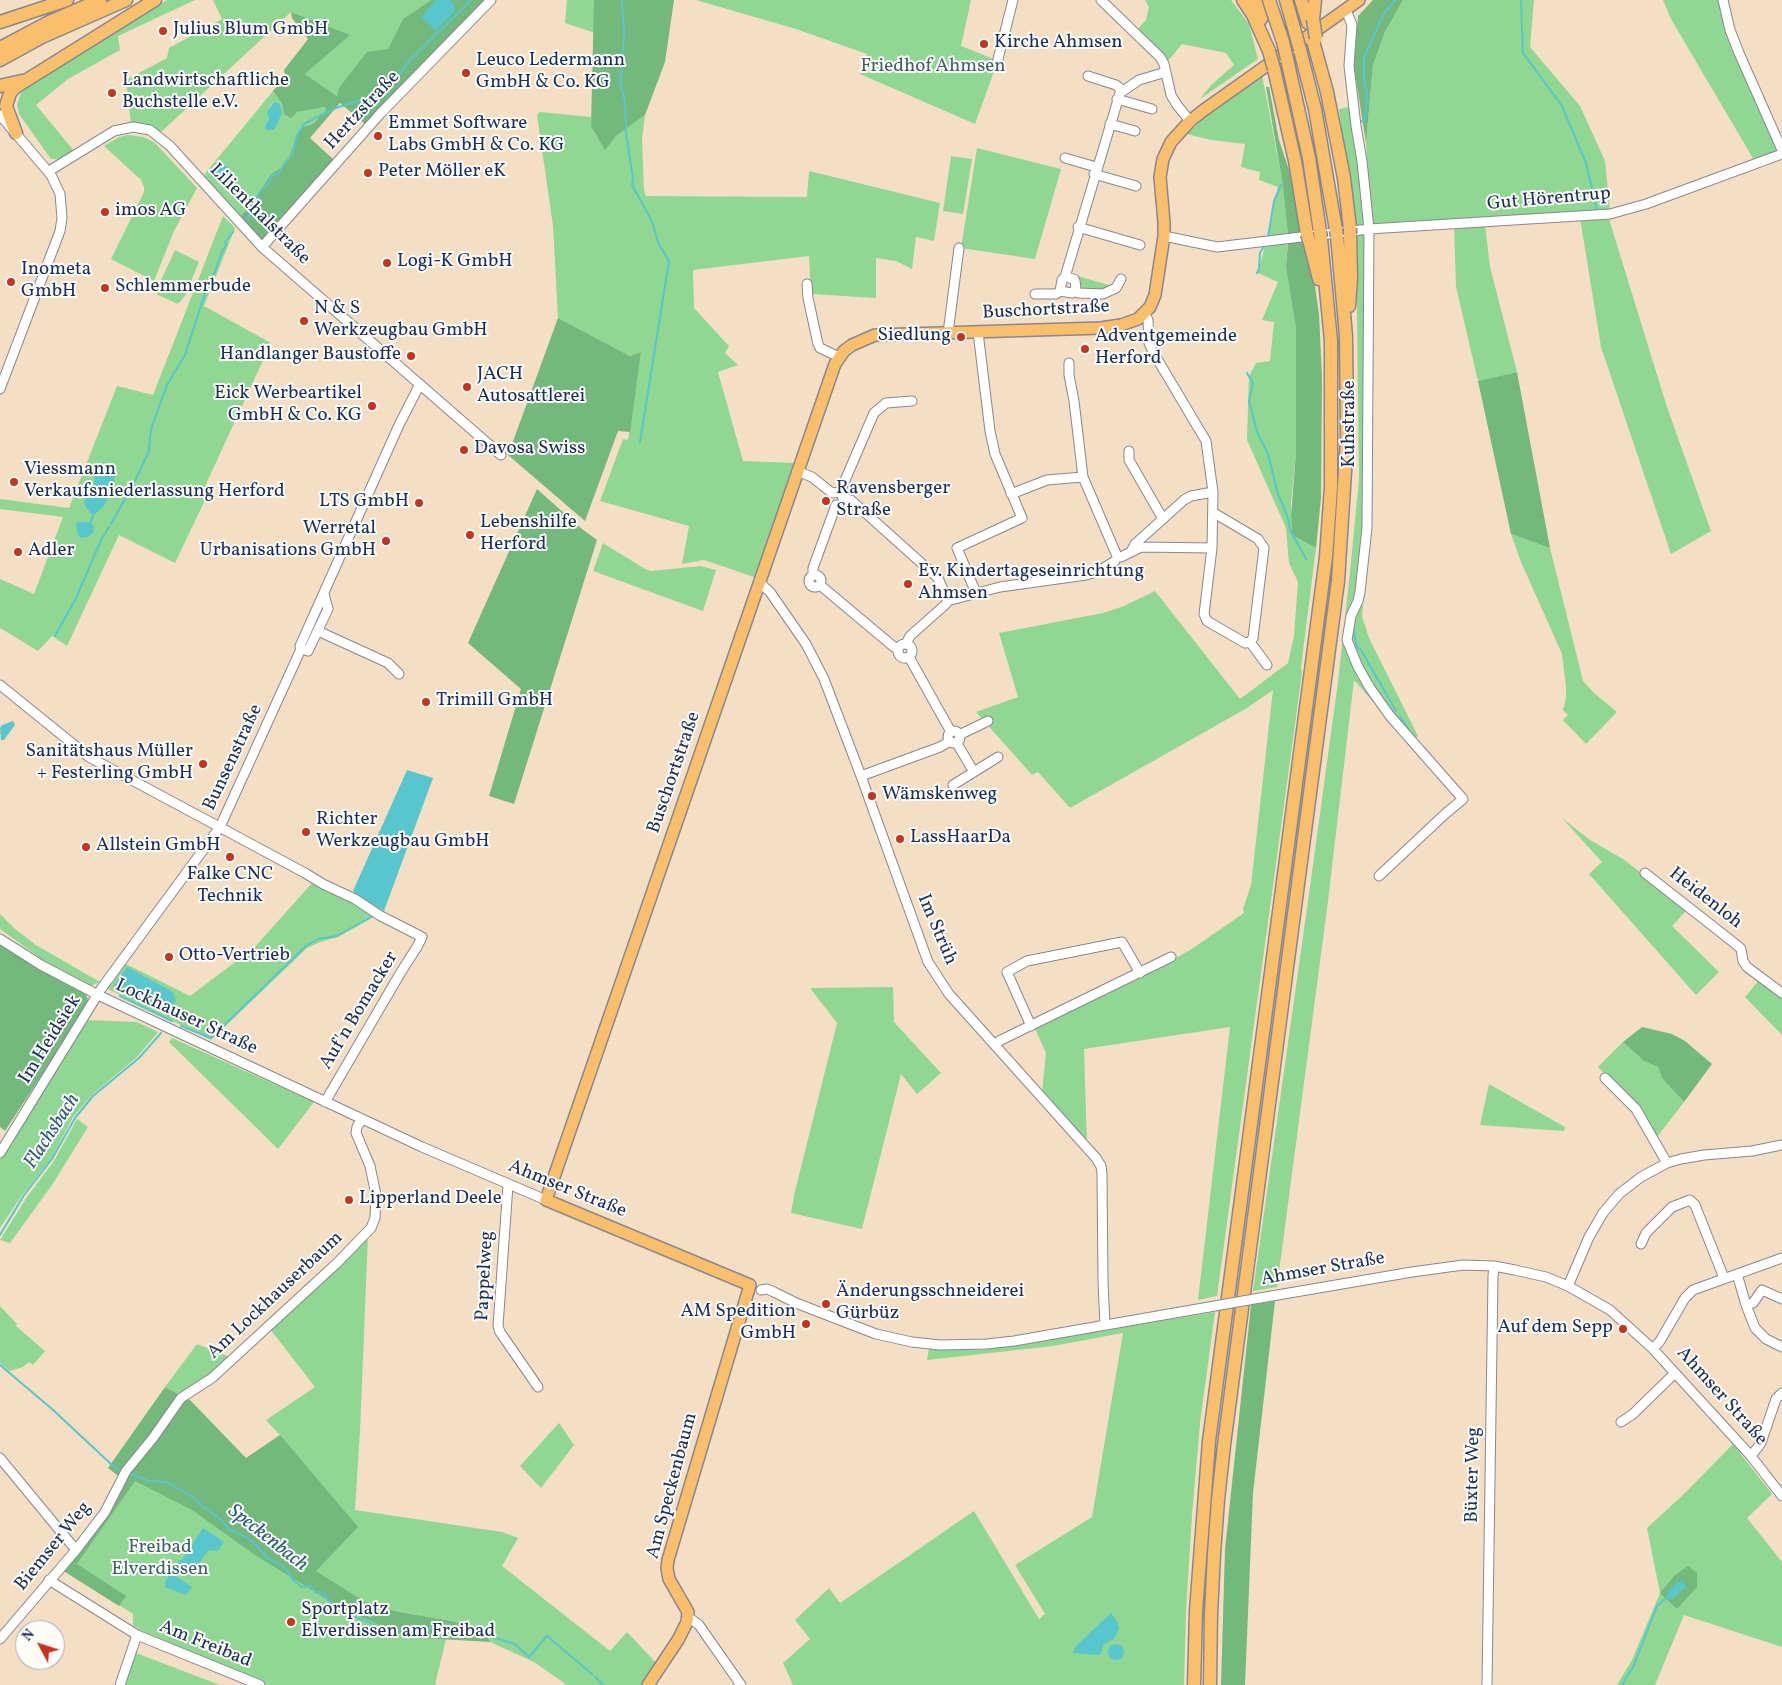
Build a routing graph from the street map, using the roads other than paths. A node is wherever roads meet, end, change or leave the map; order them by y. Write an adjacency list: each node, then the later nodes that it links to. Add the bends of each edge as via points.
1 (68, 0): 18 (highway)
2 (100, 0): 19 (highway)
3 (126, 0): 21 (highway, via 42,37)
4 (155, 0): 25 (highway)
5 (491, 0): 46 (street, Hertzstraße, via 380,114)
6 (1013, 0): 22 (street)
7 (1101, 0): 23 (street, via 1160,57)
8 (1243, 0): 20 (highway)
9 (1255, 0): 20 (highway)
10 (1270, 0): 44 (highway, bridge, via 1283,42 1309,158)
11 (1286, 0): 57 (highway, bridge, via 1316,117 1336,233)
12 (1301, 0): 17 (highway)
13 (1315, 0): 17 (highway)
14 (1359, 0): 16 (main road)
15 (1723, 0): 35 (street, via 1739,53)
16 (1346, 10): 31 (main road); 42 (street, Kuhstraße, via 1352,25 1349,66)
17 (1311, 21): 57 (highway, bridge, via 1340,160 1350,231 1351,278)
18 (0, 22)
19 (0, 48)
20 (1270, 51): 44 (highway, bridge)
21 (0, 60)
22 (997, 63)
23 (1166, 72): 27 (street, via 1139,80); 31 (street, via 1174,101)
24 (1088, 76): 27 (street)
25 (23, 81): 26 (highway); 34 (highway, via 7,99)
26 (0, 86)
27 (1122, 90): 28 (street)
28 (1117, 99): 29 (street); 32 (street)
29 (1152, 109)
30 (0, 115): 34 (street)
31 (1190, 121): 43 (main road, via 1171,142 1161,168)
32 (1110, 124): 33 (street); 39 (street)
33 (1136, 131)
34 (16, 133): 38 (street)
35 (1782, 150)
36 (1782, 154): 42 (street, Gut Hörentrup, via 1610,214)
37 (1065, 158): 39 (street)
38 (49, 171): 46 (street, Lilienthalstraße, via 114,131 133,127 150,130 170,146); 61 (street, via 60,194 60,231)
39 (1095, 171): 40 (street); 41 (street)
40 (1136, 186)
41 (1078, 227): 45 (street); 48 (street)
42 (1369, 229): 43 (street, Gut Hörentrup, via 1217,247); 94 (street, Kuhstraße, via 1367,528 1360,592 1347,640 1358,667 1390,716 1463,799)
43 (1164, 236): 54 (main road, via 1155,295)
44 (1315, 236): 139 (highway, via 1330,318 1331,487 1326,557 1209,1441)
45 (1140, 245)
46 (262, 247): 60 (street, Lilienthalstraße)
47 (959, 248): 56 (street)
48 (1065, 277): 51 (street); 52 (street, via 1074,279)
49 (1121, 279): 52 (street, via 1116,288 1103,294)
50 (807, 284): 58 (street, via 818,344)
51 (1060, 291): 52 (street); 53 (street, via 1056,294)
52 (1074, 291)
53 (1035, 294)
54 (1145, 314): 55 (main road, Buschortstraße, via 1129,323 1101,328); 67 (street, via 1153,352 1206,441)
55 (978, 332): 56 (main road, Buschortstraße); 69 (street, via 990,431)
56 (948, 333): 58 (main road, Buschortstraße, via 875,335 852,344)
57 (1346, 336): 140 (highway, via 1347,440 1338,581 1223,1454 1211,1614)
58 (839, 357): 65 (main road, Buschortstraße)
59 (1070, 363): 66 (street)
60 (420, 384): 64 (street, Lilienthalstraße); 77 (street, Bunsenstraße)
61 (0, 389)
62 (912, 401): 68 (street, via 886,403 874,413)
63 (1129, 451): 71 (street, via 1129,460)
64 (501, 455)
65 (797, 471): 68 (street); 75 (main road, Buschortstraße)
66 (1083, 476): 69 (street, via 1047,480); 74 (street)
67 (1213, 492): 70 (street); 71 (street, via 1191,496)
68 (838, 494): 78 (street, via 851,500 938,578); 81 (street, via 841,503 836,505 810,584 813,587 820,585 894,647)
69 (1012, 494): 76 (street, via 1022,518 957,548)
70 (1214, 513): 72 (street); 80 (street, via 1258,538 1264,548)
71 (1163, 519): 73 (street)
72 (1212, 548): 73 (street, via 1141,547); 80 (street, via 1205,618 1245,643)
73 (1132, 550): 74 (street)
74 (1118, 558): 76 (street, via 1099,571 1086,575)
75 (759, 582): 90 (street, Im Strüh, via 770,592 816,660); 109 (main road, Buschortstraße)
76 (976, 593): 78 (street)
77 (324, 594): 79 (street, Bunsenstraße, via 328,609); 82 (street, Bunsenstraße)
78 (948, 601): 81 (street)
79 (318, 631): 82 (street, Bunsenstraße, via 308,651); 84 (street, via 388,663)
80 (1250, 642): 83 (street)
81 (902, 646): 87 (street, via 909,645 912,651 909,657)
82 (301, 649): 92 (street, Bunsenstraße)
83 (1267, 665)
84 (399, 674)
85 (0, 685): 92 (street, via 89,757)
86 (988, 721): 87 (street)
87 (954, 738): 89 (street); 90 (street, via 940,747)
88 (998, 758): 89 (street)
89 (974, 772): 91 (street)
90 (862, 776): 101 (street, Im Strüh, via 928,962 949,994)
91 (953, 785)
92 (220, 827): 99 (street, Bunsenstraße); 103 (street, Auf'n Bomacker, via 422,937)
93 (1645, 873): 98 (street, Heidenloh, via 1738,946 1747,967)
94 (1379, 876)
95 (0, 939): 99 (street, Lockhauser Straße)
96 (1171, 958): 97 (street)
97 (1140, 973): 100 (street); 100 (street, via 1122,942 1028,961 1008,972)
98 (1782, 993)
99 (98, 995): 103 (street, Lockhauser Straße); 106 (street, Im Heidsiek)
100 (1031, 1026): 101 (street)
101 (996, 1045): 119 (street, Im Strüh, via 1101,1166)
102 (1605, 1078): 107 (street, via 1636,1109)
103 (325, 1102): 104 (street, Lockhauser Straße)
104 (362, 1119): 108 (street, Ahmser Straße); 128 (street, Am Lockhauserbaum, via 356,1133 370,1166 376,1195 371,1228 212,1378 181,1398)
105 (1782, 1145): 107 (street)
106 (0, 1153)
107 (1668, 1163): 115 (street, via 1641,1177 1610,1204 1589,1237)
108 (508, 1185): 109 (street, Ahmser Straße); 123 (street, Pappelweg, via 498,1326)
109 (546, 1200): 116 (main road, Ahmser Straße)
110 (1641, 1244): 114 (street, via 1646,1233 1672,1207 1690,1200 1695,1205)
111 (1782, 1258): 113 (street)
112 (1494, 1266): 115 (street, Ahmser Straße); 119 (street, Ahmser Straße, bridge, via 1437,1268); 141 (street, Büxter Weg)
113 (1738, 1274): 114 (street); 118 (street)
114 (1724, 1278): 121 (street, via 1694,1290 1685,1298)
115 (1568, 1286): 121 (street, Ahmser Straße, via 1610,1310)
116 (756, 1287): 119 (street, Ahmser Straße, via 876,1334 920,1344 987,1344); 132 (main road, Am Speckenbaum, via 668,1560 669,1578 686,1606)
117 (1782, 1299): 118 (street, via 1762,1290 1753,1303)
118 (1746, 1305): 120 (street, via 1760,1334)
119 (1105, 1325)
120 (1782, 1347)
121 (1653, 1349): 122 (street, Ahmser Straße)
122 (1676, 1373): 125 (street); 126 (street, Ahmser Straße)
123 (538, 1387)
124 (1782, 1393): 126 (street, via 1776,1399 1761,1443)
125 (1621, 1422)
126 (1751, 1456): 129 (street, Ahmser Straße)
127 (0, 1458): 130 (street)
128 (126, 1471): 130 (street, Biemser Weg, via 105,1512)
129 (1782, 1496)
130 (76, 1550): 131 (street, Biemser Weg)
131 (50, 1580): 133 (street, Am Freibad); 134 (street, Biemser Weg)
132 (688, 1617): 137 (main road, via 681,1634); 138 (street, via 699,1625)
133 (137, 1635): 135 (street, Am Freibad); 136 (street, Am Freibad)
134 (0, 1639)
135 (120, 1685)
136 (260, 1685)
137 (648, 1685)
138 (741, 1685)
139 (1194, 1685)
140 (1210, 1685)
141 (1487, 1685)

